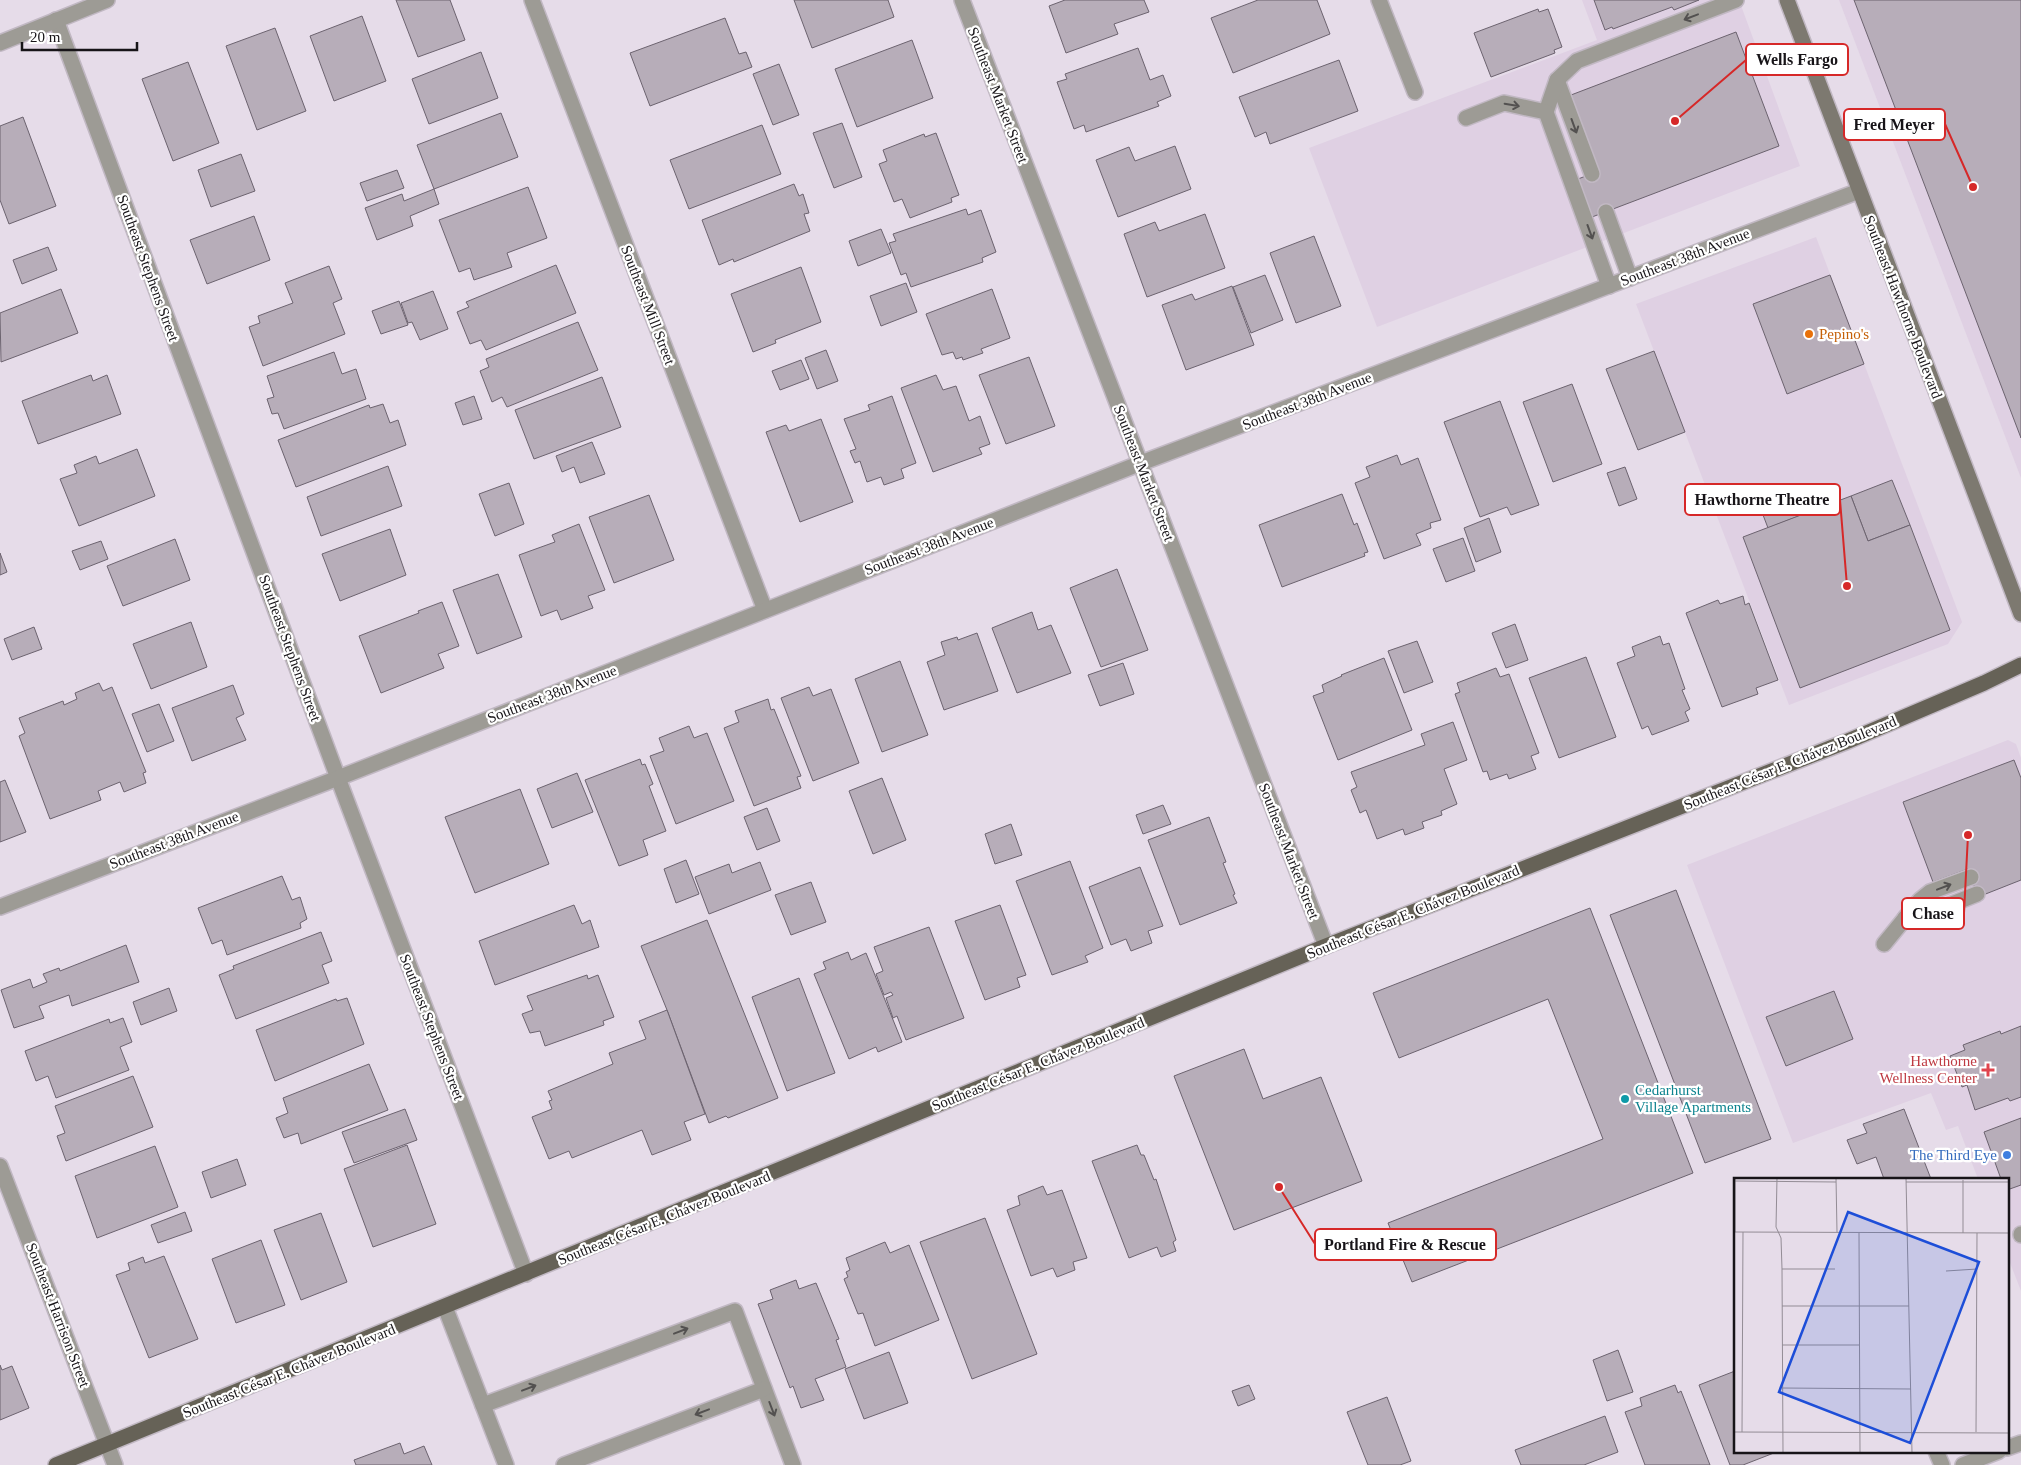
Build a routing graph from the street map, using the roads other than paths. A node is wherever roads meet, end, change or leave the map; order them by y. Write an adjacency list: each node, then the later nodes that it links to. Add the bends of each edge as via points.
1 (108, 0): 7 (street)
2 (532, 0): 19 (street, Southeast Mill Street)
3 (962, 0): 18 (street, Southeast Market Street)
4 (1379, 0): 10 (street)
5 (1736, 0): 9 (street, one-way to 9, via 1577,61)
6 (1788, 0): 14 (main road, Southeast Hawthorne Boulevard)
7 (56, 20): 8 (street); 22 (street, Southeast Stephens Street)
8 (0, 42)
9 (1557, 80): 11 (street); 13 (street, one-way to 13)
10 (1415, 92)
11 (1546, 112): 12 (street, one-way to 11, via 1504,103); 17 (street, one-way to 17)
12 (1466, 118)
13 (1592, 174)
14 (1860, 191): 16 (street, Southeast 38th Avenue); 20 (main road, Southeast Hawthorne Boulevard)
15 (1606, 212): 16 (street)
16 (1630, 278): 17 (street, Southeast 38th Avenue)
17 (1609, 286): 18 (street, Southeast 38th Avenue)
18 (1140, 463): 19 (street, Southeast 38th Avenue); 28 (street, Southeast Market Street)
19 (765, 610): 22 (street, Southeast 38th Avenue)
20 (2021, 614)
21 (2021, 665): 28 (main road, Southeast César E. Chávez Boulevard, via 1848,741)
22 (338, 778): 25 (street, Southeast 38th Avenue); 30 (street, Southeast Stephens Street)
23 (1971, 877): 26 (street, one-way to 23, via 1930,892)
24 (1977, 894): 26 (street)
25 (0, 907)
26 (1905, 918): 27 (street)
27 (1884, 944)
28 (1326, 946): 30 (main road, Southeast César E. Chávez Boulevard)
29 (0, 1166): 35 (street, Southeast Harrison Street)
30 (526, 1274): 31 (main road, Southeast César E. Chávez Boulevard)
31 (446, 1307): 33 (street); 35 (main road, Southeast César E. Chávez Boulevard)
32 (764, 1389): 33 (street, one-way to 32, via 735,1310); 39 (street, one-way to 39); 43 (street, one-way to 43)
33 (483, 1405): 42 (street)
34 (2021, 1443): 36 (street)
35 (108, 1444): 40 (main road, Southeast César E. Chávez Boulevard); 41 (street, Southeast Harrison Street)
36 (2008, 1448)
37 (1936, 1452): 44 (street)
38 (1996, 1452): 45 (street)
39 (790, 1464)
40 (56, 1465)
41 (115, 1465)
42 (506, 1465)
43 (564, 1465)
44 (1942, 1465)
45 (1963, 1465)

